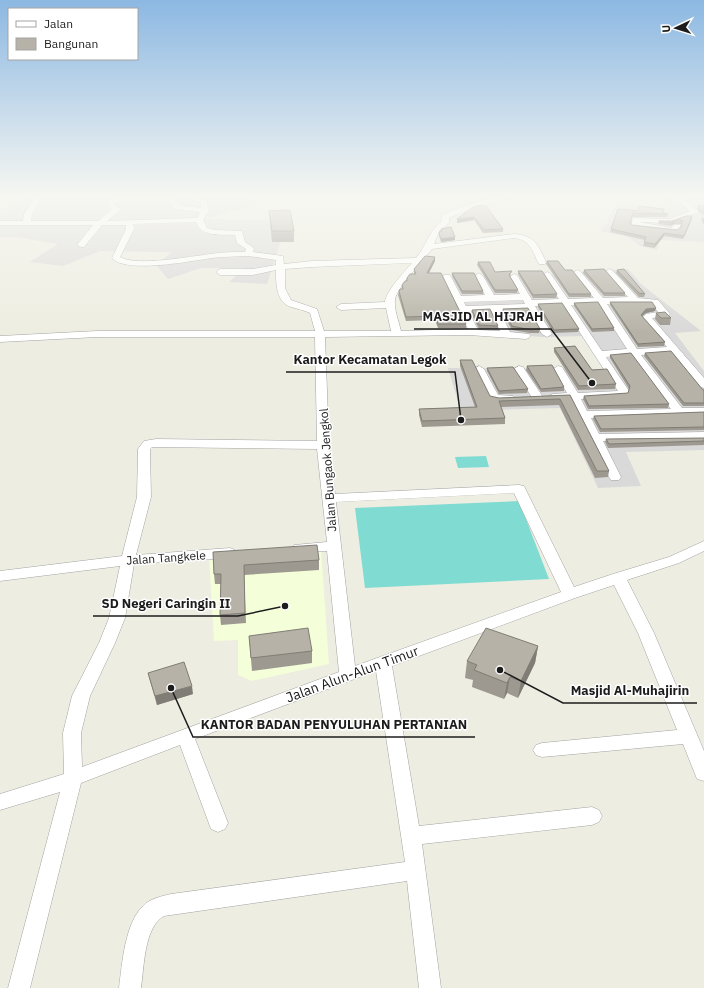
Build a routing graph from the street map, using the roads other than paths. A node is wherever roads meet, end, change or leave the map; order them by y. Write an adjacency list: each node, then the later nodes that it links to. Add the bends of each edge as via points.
1 (83, 241): 7 (street)
2 (124, 241): 9 (street, via 116,256 121,261 153,263)
3 (241, 241): 9 (street, via 250,248)
4 (431, 241): 8 (street)
5 (470, 241): 8 (street)
6 (531, 241): 11 (street)
7 (80, 245)
8 (429, 247): 10 (street)
9 (249, 254): 12 (street, via 280,258)
10 (418, 260): 12 (street); 26 (street, via 390,298)
11 (542, 262)
12 (280, 267): 13 (street, via 253,272); 33 (street, Jalan Bungaok Jengkol, via 281,288 285,298 291,304 314,312)
13 (220, 272)
14 (609, 272): 21 (street)
15 (577, 273): 22 (street)
16 (548, 275): 25 (street)
17 (479, 276): 24 (street)
18 (447, 277): 20 (street)
19 (514, 277): 23 (street)
20 (456, 299): 24 (street); 28 (street)
21 (635, 300): 22 (street); 36 (street, via 655,302 665,313 647,318)
22 (601, 301): 25 (street); 37 (street)
23 (528, 302): 24 (street); 25 (street); 32 (street)
24 (493, 303): 28 (street); 30 (street)
25 (566, 303): 38 (street)
26 (390, 305): 27 (street); 31 (street)
27 (341, 307)
28 (463, 309): 29 (street)
29 (473, 330)
30 (505, 332)
31 (397, 334): 33 (street); 34 (street, via 469,332)
32 (546, 334)
33 (320, 335): 35 (street, via 97,334); 50 (street, Jalan Bungaok Jengkol)
34 (526, 336)
35 (0, 339)
36 (674, 350): 37 (street); 42 (street)
37 (633, 351): 38 (street); 46 (street)
38 (599, 354): 43 (street, via 623,389 623,393)
39 (479, 369): 44 (street, via 495,403)
40 (519, 369): 44 (street)
41 (558, 369): 43 (street)
42 (704, 385)
43 (574, 396): 44 (street); 47 (street)
44 (537, 397)
45 (704, 411): 46 (street)
46 (679, 412): 47 (street)
47 (583, 415): 49 (street)
48 (704, 436): 49 (street)
49 (595, 438): 51 (street)
50 (323, 445): 52 (street, Jalan Bungaok Jengkol); 57 (street, via 156,442 148,444 144,448 144,497)
51 (615, 477)
52 (329, 498): 54 (street, Jalan Bungaok Jengkol); 60 (street, via 519,489)
53 (704, 545): 59 (street, Jalan Alun-Alun Timur, via 674,560)
54 (334, 546): 55 (street); 62 (street, Jalan Bungaok Jengkol)
55 (286, 549)
56 (246, 552): 57 (street, Jalan Tangkele)
57 (128, 560): 58 (street, Jalan Tangkele); 67 (street, via 116,618 107,643 81,696 72,733)
58 (0, 576)
59 (618, 577): 60 (street, Jalan Alun-Alun Timur); 64 (street, via 646,633)
60 (570, 594): 61 (street, Jalan Alun-Alun Timur)
61 (383, 662): 62 (street, Jalan Alun-Alun Timur); 71 (street)
62 (348, 675): 63 (street, Jalan Alun-Alun Timur)
63 (185, 735): 67 (street, Jalan Alun-Alun Timur); 70 (street)
64 (688, 736): 65 (street); 66 (street)
65 (542, 750)
66 (704, 773)
67 (73, 778): 68 (street, Jalan Alun-Alun Timur); 73 (street)
68 (0, 802)
69 (592, 816): 71 (street)
70 (218, 823)
71 (410, 836): 72 (street)
72 (416, 870): 74 (street, via 171,904 159,908 150,913 140,931); 75 (street)
73 (18, 988)
74 (130, 988)
75 (430, 988)

